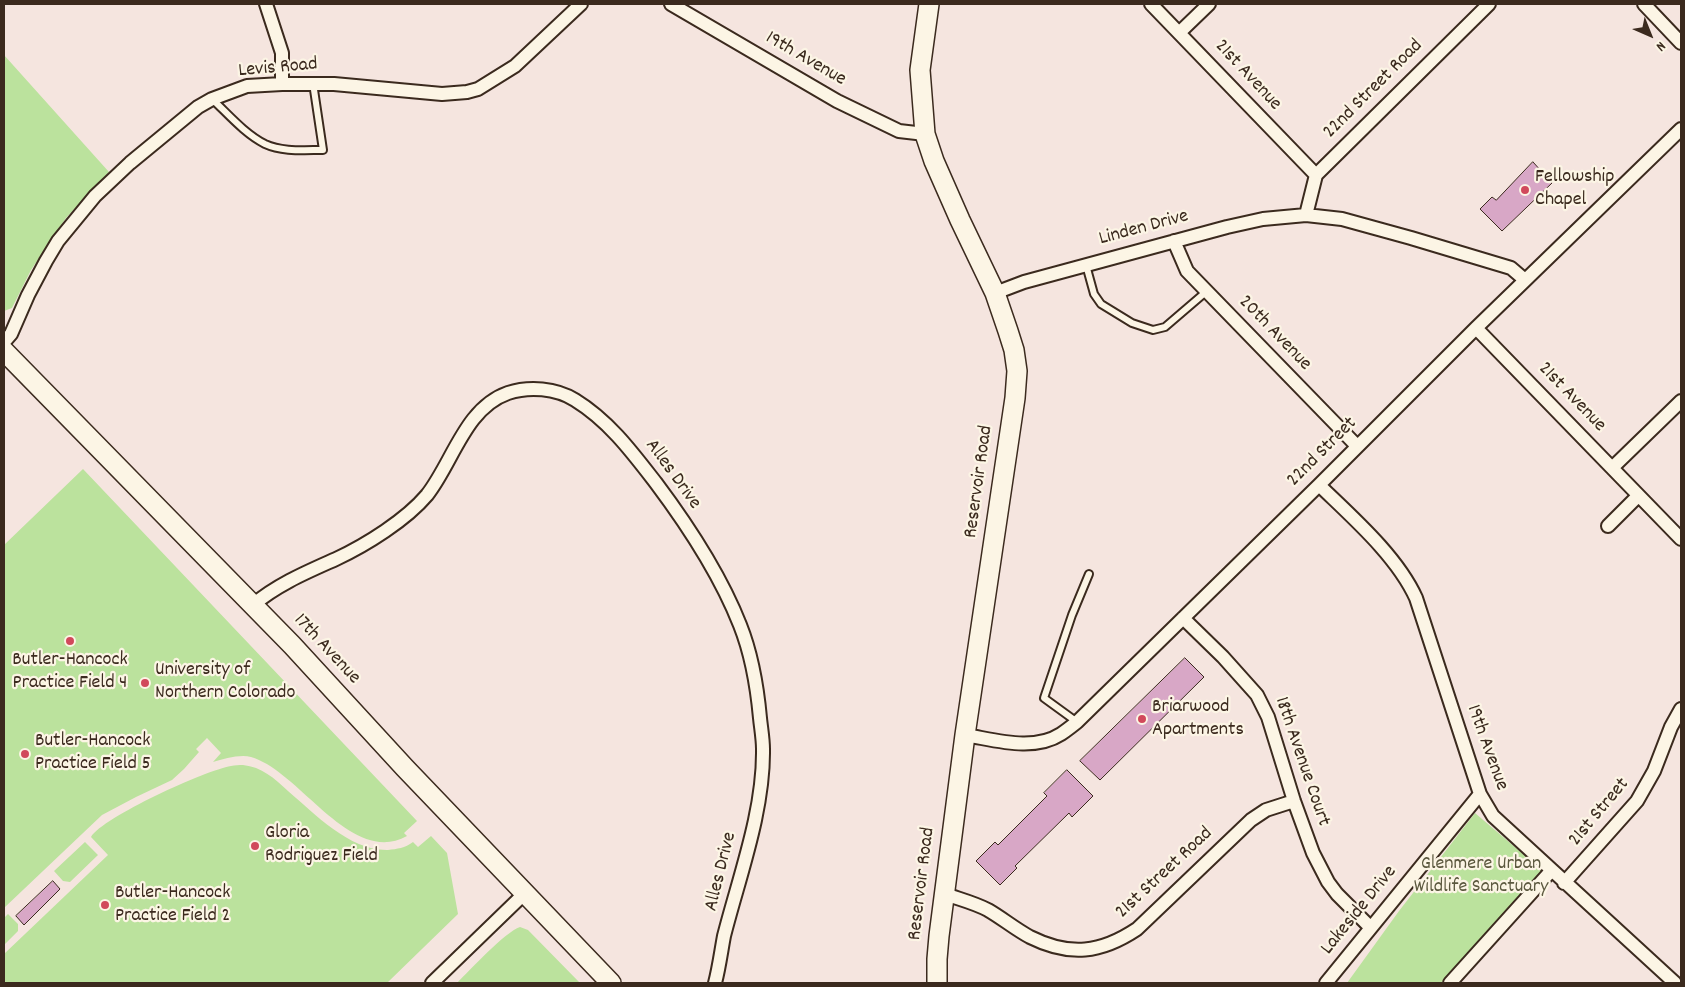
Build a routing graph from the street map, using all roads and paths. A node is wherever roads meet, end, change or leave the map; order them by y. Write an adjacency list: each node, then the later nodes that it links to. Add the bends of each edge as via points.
1 (266, 4): 12 (street, via 282,53)
2 (581, 4): 11 (street, Levis Road, via 515,66 478,89 442,94)
3 (671, 4): 15 (street, 19th Avenue, via 837,101 899,131)
4 (929, 4): 15 (street, Reservoir Road, via 920,70)
5 (1151, 4): 9 (street, 21st Avenue)
6 (1209, 4): 9 (street)
7 (1489, 4): 16 (street, 22nd Street Road)
8 (1644, 4): 10 (street)
9 (1180, 32): 16 (street, 21st Avenue)
10 (1681, 43)
11 (313, 83): 12 (street, Levis Road); 13 (lane, via 323,150 294,150 267,145 252,136)
12 (282, 84): 13 (street, Levis Road, via 247,86)
13 (212, 99): 24 (street, Levis Road, via 184,118 95,196 58,241)
14 (1681, 129): 20 (street, 22nd Street)
15 (925, 134): 22 (street, Reservoir Road, via 934,161)
16 (1316, 175): 17 (street)
17 (1306, 215): 18 (street, Linden Drive, via 1227,226); 20 (street, via 1342,218 1411,238 1511,268)
18 (1174, 241): 19 (street, Linden Drive); 21 (street, 20th Avenue, via 1187,271)
19 (1086, 264): 21 (lane, via 1094,294 1101,304 1153,330 1165,327); 22 (street, Linden Drive)
20 (1525, 280): 23 (street, 22nd Street)
21 (1207, 291): 27 (street, 20th Avenue)
22 (995, 293): 38 (street, Reservoir Road, via 1017,371)
23 (1476, 328): 27 (street, 22nd Street); 28 (street, 21st Avenue)
24 (4, 342)
25 (4, 350): 34 (street, 17th Avenue)
26 (1681, 400): 28 (street)
27 (1357, 446): 29 (street, 22nd Street)
28 (1612, 468): 30 (street, 21st Avenue)
29 (1319, 485): 35 (street, 22nd Street); 39 (street, 19th Avenue, via 1391,560 1410,585)
30 (1638, 496): 31 (street); 32 (street, 21st Avenue)
31 (1608, 526)
32 (1681, 539)
33 (1089, 574): 37 (lane, via 1044,698)
34 (253, 604): 43 (street, 17th Avenue); 48 (street, Alles Drive, via 274,588 381,534 410,512 427,495 471,422 486,406 506,394 525,389 550,390 573,399 604,421 674,507 710,563 740,624 756,682 763,748 762,779)
35 (1183, 618): 37 (street, 22nd Street); 40 (street, 18th Avenue Court, via 1257,695 1268,716)
36 (1681, 709): 42 (street, 21st Street, via 1637,802)
37 (1077, 722): 38 (street, 22nd Street, via 1061,734 1036,743 1010,743)
38 (965, 736): 44 (street, Reservoir Road)
39 (1480, 794): 41 (street, 19th Avenue, via 1493,816); 45 (street, Lakeside Drive)
40 (1294, 801): 44 (street, 21st Street Road, via 1266,810 1251,820 1138,929 1106,946 1083,950 1058,948 1030,937 986,909); 45 (street, 18th Avenue Court, via 1313,853 1328,882)
41 (1551, 871): 42 (street, 19th Avenue); 51 (street)
42 (1564, 882): 52 (street, 19th Avenue)
43 (525, 893): 46 (street); 47 (street, 17th Avenue)
44 (945, 894): 49 (street, Reservoir Road)
45 (1370, 927): 50 (street, Lakeside Drive)
46 (432, 983)
47 (611, 983)
48 (715, 983)
49 (937, 983)
50 (1326, 983)
51 (1450, 983)
52 (1676, 983)

